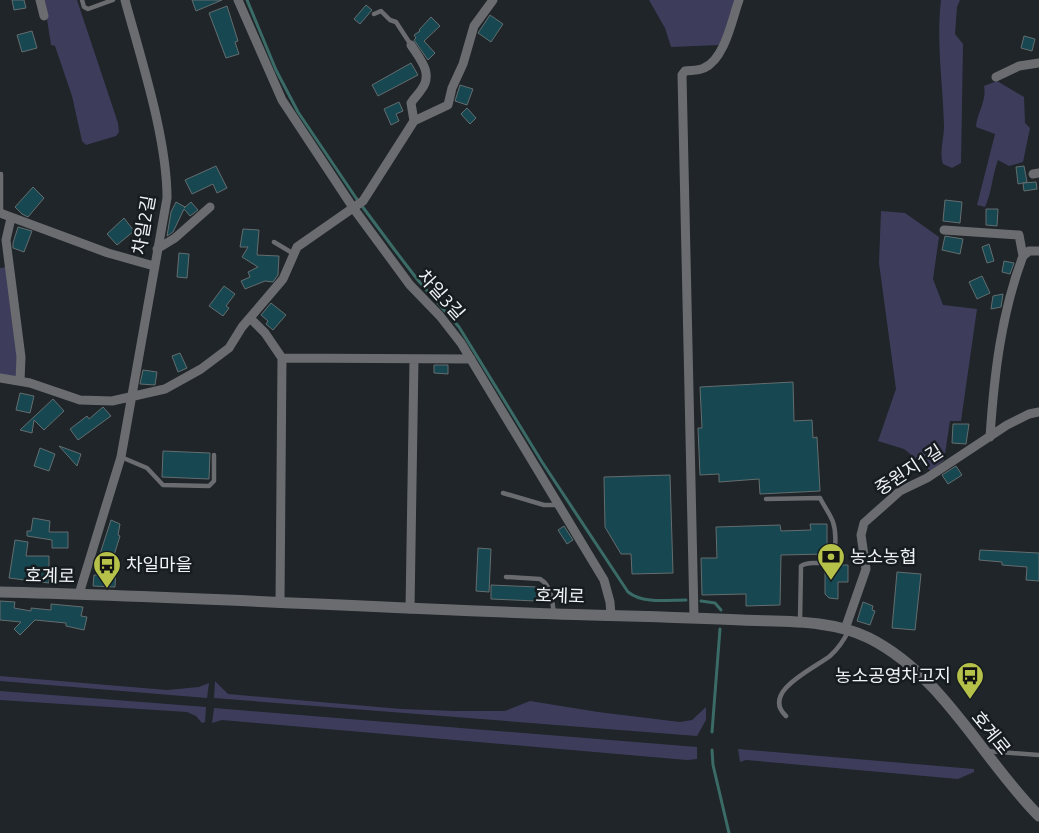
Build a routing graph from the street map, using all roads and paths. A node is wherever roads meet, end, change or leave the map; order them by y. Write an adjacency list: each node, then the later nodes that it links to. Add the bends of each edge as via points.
1 (40, 0): 9 (street)
2 (82, 0): 3 (lane, via 88,9)
3 (113, 0)
4 (125, 0): 21 (street, 차일2길, via 153,106 167,180 167,198)
5 (238, 0): 16 (street, 차일3길, via 282,100)
6 (493, 0): 13 (street, via 474,26 448,105)
7 (739, 0): 49 (street, via 729,33 714,59 704,68 682,74)
8 (374, 14): 10 (lane, via 381,11 396,22)
9 (44, 16)
10 (411, 45): 13 (street, via 427,76 423,89 411,103)
11 (1039, 63): 12 (street, via 1019,66)
12 (996, 77)
13 (414, 121): 16 (street, via 363,201)
14 (1, 174): 17 (lane)
15 (210, 207): 21 (street, via 175,238)
16 (354, 209): 23 (street, via 317,231 297,247); 31 (street, 차일3길, via 410,285 452,330)
17 (1, 213): 18 (street)
18 (11, 218): 25 (street, via 6,233); 27 (street)
19 (944, 230): 24 (street, via 1020,235)
20 (274, 242): 23 (lane)
21 (157, 249): 27 (street, 차일2길)
22 (1039, 251): 24 (street, via 1029,251)
23 (294, 254): 28 (street, via 283,279)
24 (1023, 256): 36 (street, via 997,361)
25 (10, 263): 26 (street); 33 (street, via 21,357)
26 (0, 264)
27 (154, 266): 34 (street, 차일2길)
28 (250, 318): 29 (street); 34 (street, via 229,348 216,360 169,388)
29 (282, 358): 30 (street); 45 (street)
30 (414, 359): 31 (street); 46 (street)
31 (471, 359): 41 (street, 차일3길)
32 (0, 378): 33 (street)
33 (20, 381): 34 (street, via 80,400 103,402)
34 (132, 398): 38 (street, 차일2길)
35 (1039, 412): 36 (street, 중원지1길, via 1018,419)
36 (990, 437): 51 (street, 중원지1길, via 927,478 900,491 864,523 861,535 865,574)
37 (214, 455): 38 (lane, via 214,481 209,486 163,485 147,468)
38 (122, 457): 44 (street, 차일2길)
39 (503, 493): 41 (lane)
40 (766, 499): 50 (lane, via 820,498 834,524 832,559 801,566)
41 (560, 505): 48 (street, 차일3길, via 604,580)
42 (506, 577): 47 (lane, via 545,581)
43 (0, 592): 44 (street, 호계로)
44 (79, 594): 45 (street, 호계로)
45 (280, 603): 46 (street, 호계로)
46 (410, 609): 47 (street, 호계로)
47 (554, 614): 48 (street, 호계로)
48 (611, 615): 49 (street, 호계로)
49 (694, 618): 50 (street, 호계로)
50 (800, 622): 51 (street, 호계로)
51 (847, 629): 52 (lane, via 830,655 783,691 779,701); 53 (street, 호계로, via 868,637 906,662 926,680)
52 (786, 716)
53 (984, 750): 54 (lane); 55 (street, 호계로)
54 (1039, 755)
55 (1039, 816)

